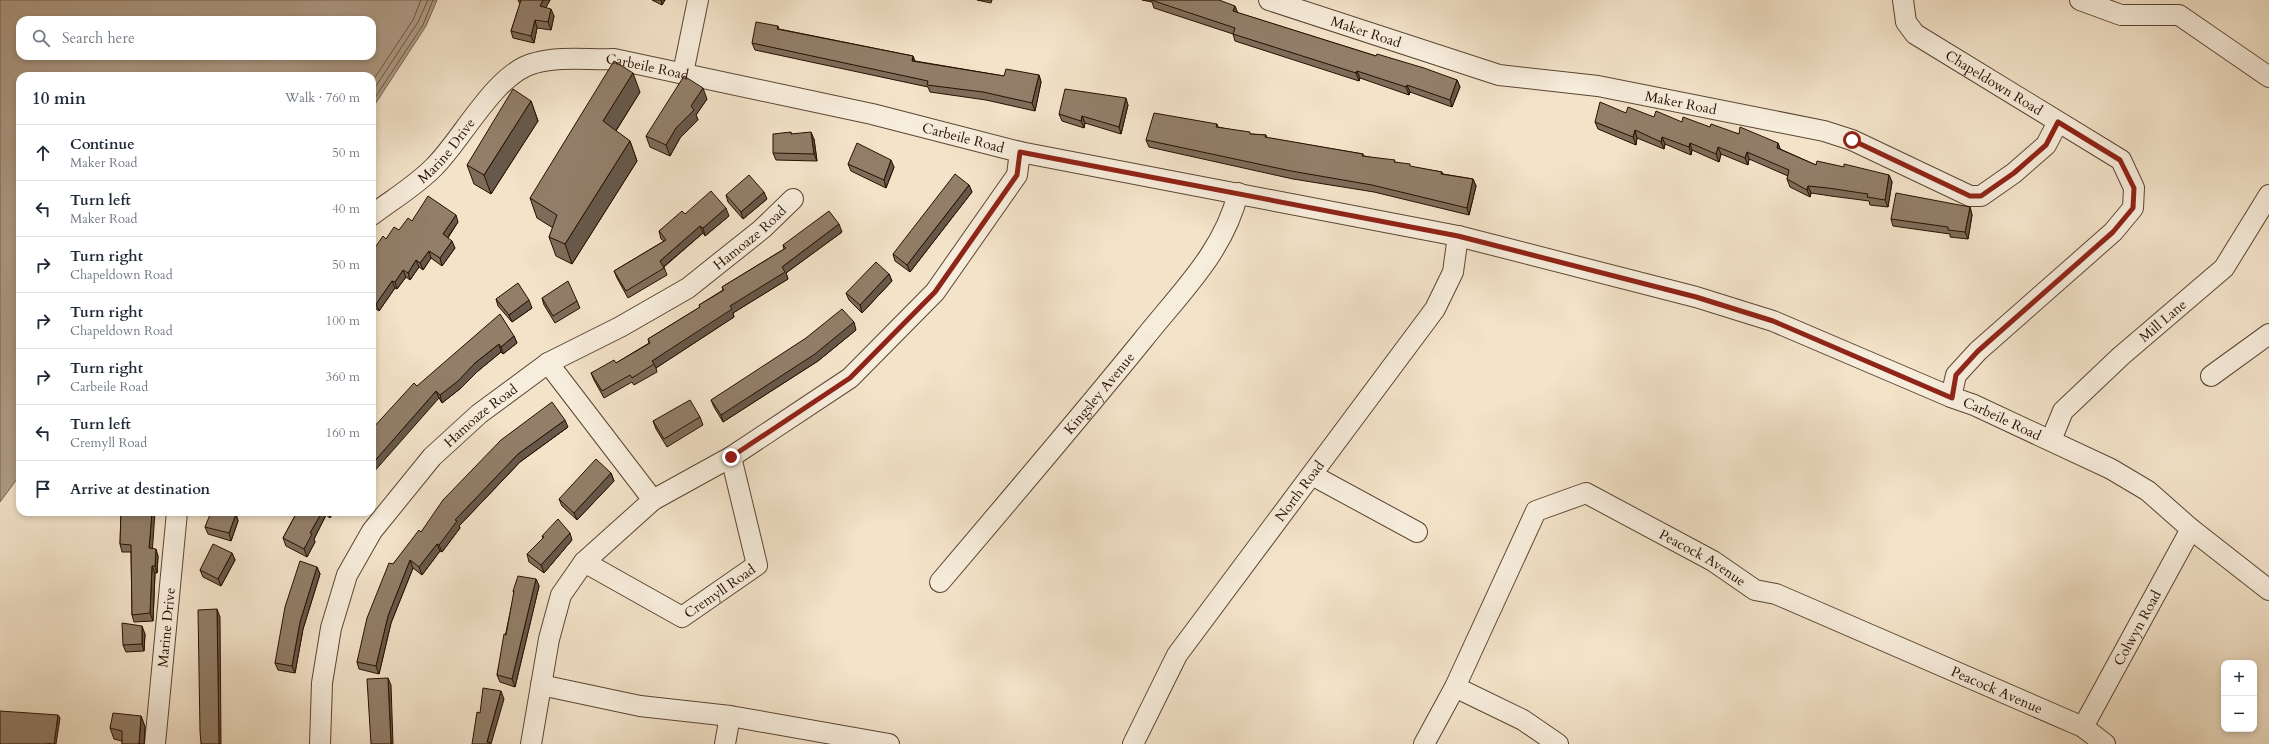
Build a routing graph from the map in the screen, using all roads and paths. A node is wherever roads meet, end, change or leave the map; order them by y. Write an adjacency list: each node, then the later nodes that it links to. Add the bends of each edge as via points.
1 (698, 0): 6 (street)
2 (1269, 0): 5 (street, Maker Road)
3 (1903, 0): 9 (street, Chapeldown Road, via 1906,22 1915,34)
4 (2080, 0): 8 (street, via 2121,15 2179,15)
5 (1311, 7): 9 (street, Maker Road, via 1499,74 1598,86 1824,130 1852,140 1970,196 1981,196 2014,173 2046,145)
6 (683, 73): 7 (street, Carbeile Road, via 614,59 575,58 534,63); 10 (street, Carbeile Road, via 872,114)
7 (511, 75): 14 (street, Marine Drive, via 435,166)
8 (2269, 77)
9 (2058, 122): 19 (street, Chapeldown Road, via 2120,160 2134,188 2133,208 2113,232 1978,351 1956,375)
10 (1020, 152): 11 (street, Carbeile Road); 21 (street, via 1017,175 935,292 850,378)
11 (1238, 193): 15 (street, Carbeile Road); 28 (street, Kingsley Avenue, via 1233,216 1214,252)
12 (2269, 195): 20 (street, Mill Lane, via 2224,268 2121,356 2063,411)
13 (793, 199): 17 (street, Hamoaze Road, via 762,229 688,288 620,327)
14 (376, 212)
15 (1458, 236): 19 (street, Carbeile Road, via 1696,297 1773,321); 22 (street, North Road, via 1453,272 1434,310)
16 (2269, 334): 18 (street)
17 (548, 363): 23 (street); 35 (street, Hamoaze Road, via 479,414 432,457 372,531 347,575 331,628 322,683)
18 (2211, 376)
19 (1952, 398): 20 (street, Carbeile Road, via 1974,405)
20 (2050, 440): 25 (street, Carbeile Road, via 2111,469 2148,491)
21 (731, 457): 23 (street); 27 (street, Cremyll Road, via 757,565 682,617)
22 (1312, 475): 26 (street); 39 (street, North Road, via 1177,655)
23 (653, 500): 27 (street)
24 (177, 516): 34 (street, Marine Drive)
25 (2191, 529): 29 (street, Carbeile Road); 33 (street, Colwyn Road)
26 (1417, 532)
27 (584, 562): 30 (street, via 561,596 549,639)
28 (940, 582)
29 (2269, 590)
30 (541, 685): 32 (street, via 640,706); 36 (street)
31 (1455, 687): 33 (street, Peacock Avenue, via 1536,511 1586,493 1713,560 1755,590 1776,594); 40 (street, Peacock Avenue); 41 (street, via 1523,720)
32 (730, 716): 37 (street); 38 (street)
33 (2083, 727): 42 (street, Peacock Avenue)
34 (156, 744)
35 (320, 744)
36 (531, 744)
37 (725, 744)
38 (889, 744)
39 (1133, 744)
40 (1424, 744)
41 (1558, 744)
42 (2105, 744)

